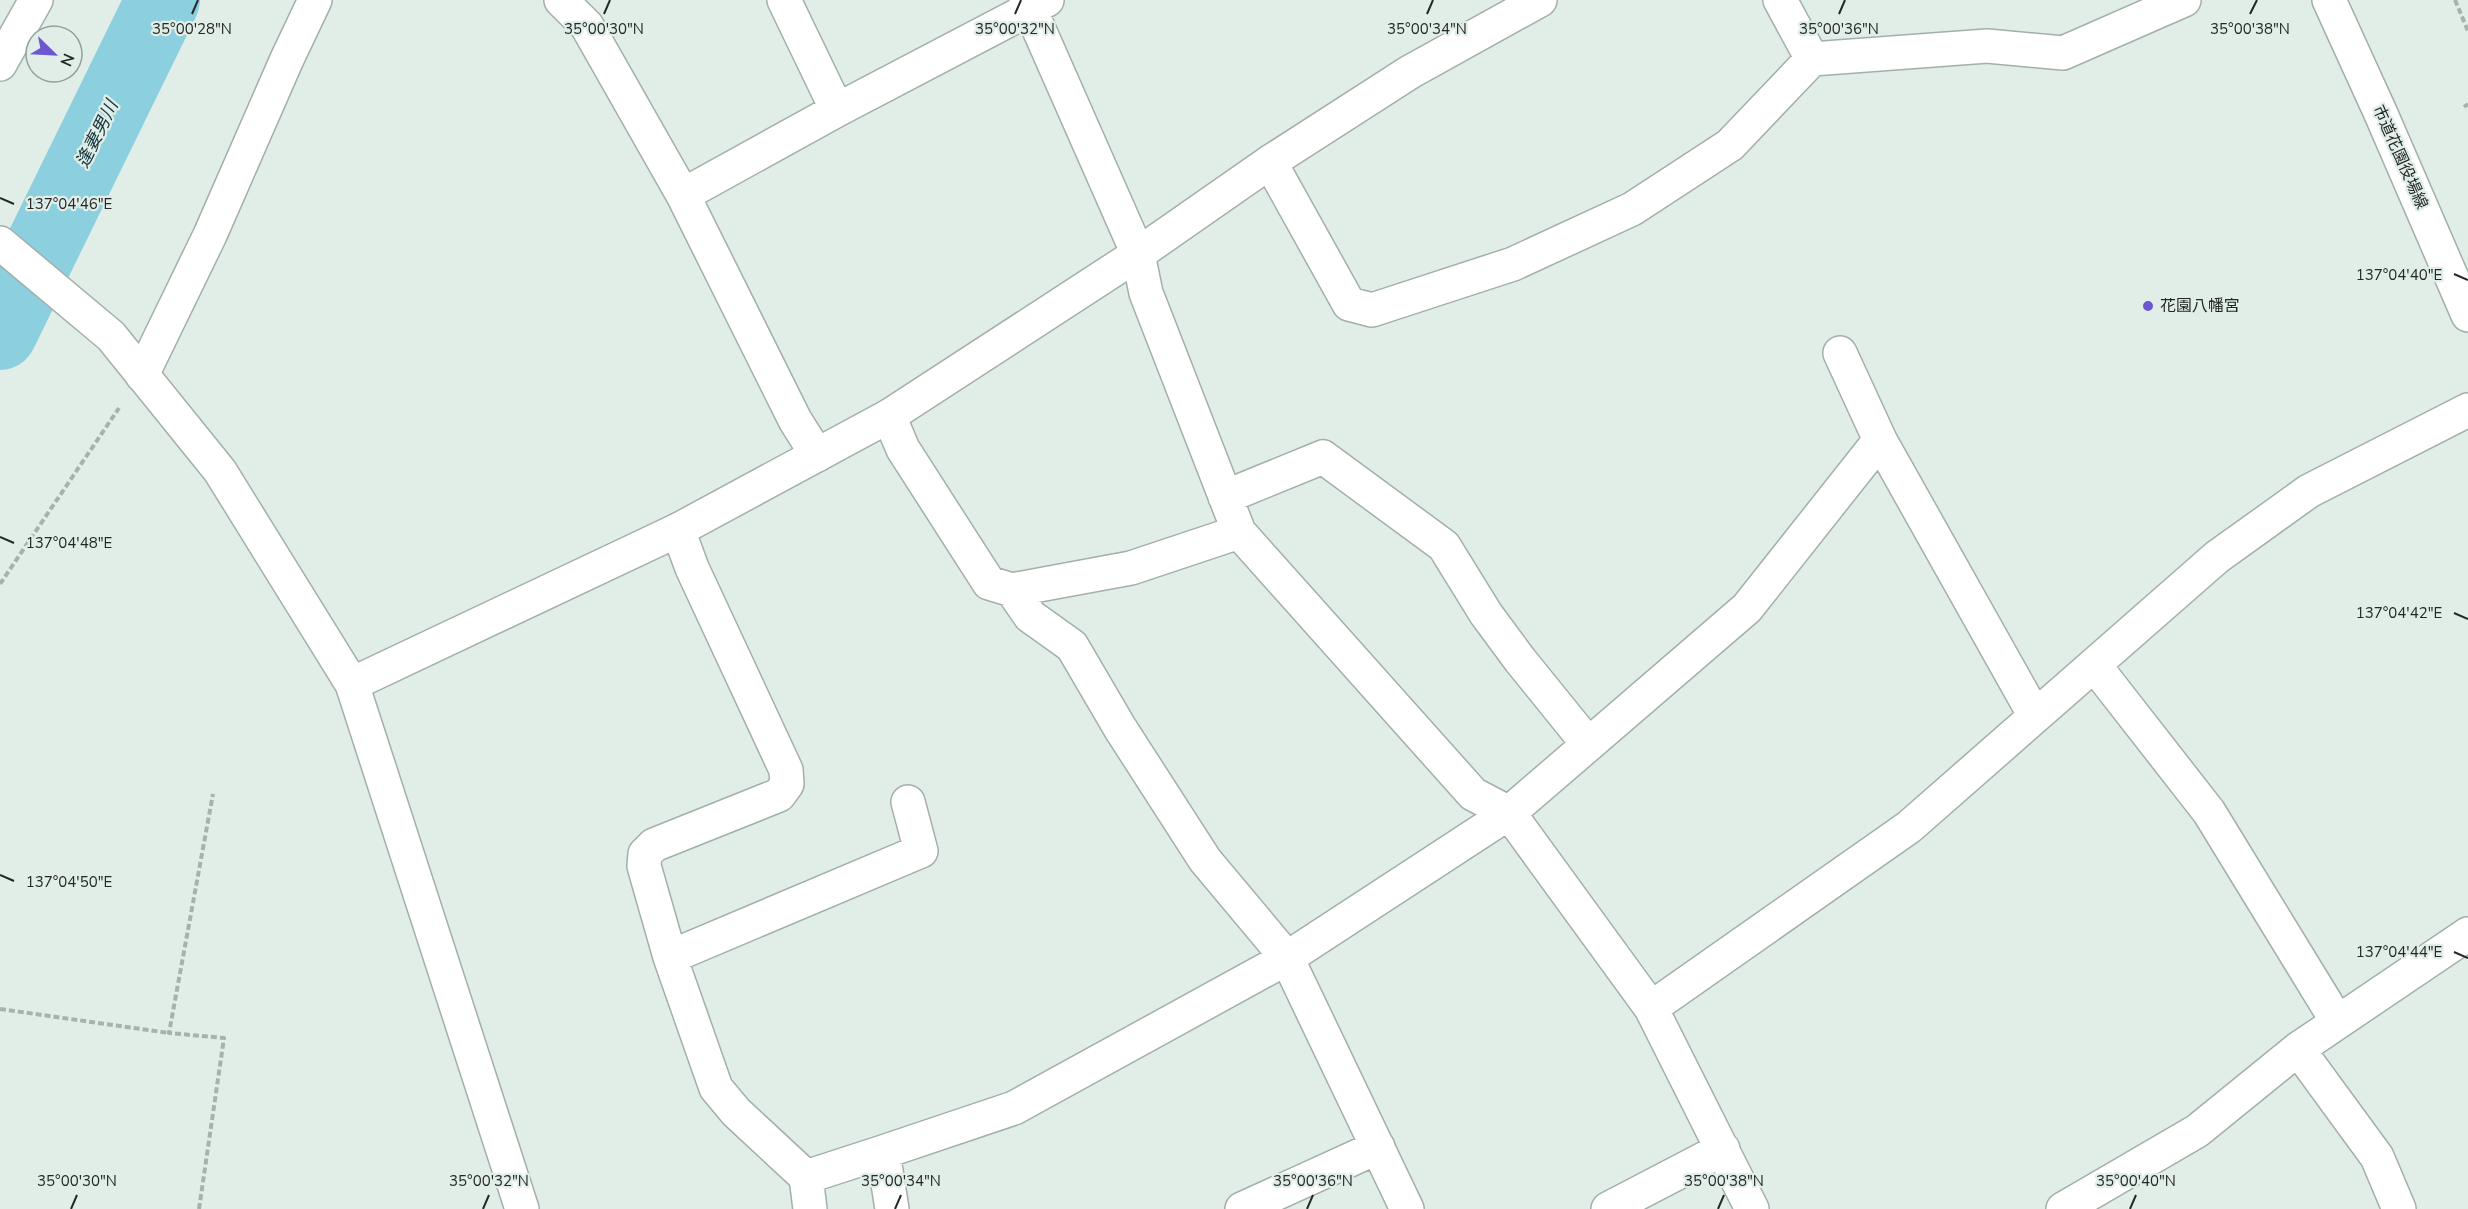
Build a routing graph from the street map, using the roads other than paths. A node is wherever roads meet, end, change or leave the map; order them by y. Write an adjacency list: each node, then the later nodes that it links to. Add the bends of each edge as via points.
1 (36, 0): 11 (street)
2 (315, 0): 19 (street, via 210,235)
3 (561, 0): 14 (street, via 586,26)
4 (784, 0): 12 (street)
5 (1540, 0): 13 (street, via 1410,72)
6 (1780, 0): 10 (street)
7 (2184, 0): 10 (street, via 2063,53 1987,46)
8 (2328, 0): 17 (street, 市道花園役場線)
9 (1034, 3): 12 (street); 16 (street)
10 (1812, 59): 13 (street, via 1730,145 1632,209 1513,264 1372,310 1349,304)
11 (0, 64)
12 (837, 110): 14 (street)
13 (1270, 162): 16 (street)
14 (683, 195): 23 (street, via 795,420)
15 (0, 243): 19 (street, via 111,336)
16 (1138, 254): 21 (street); 24 (street, via 1146,293)
17 (2468, 315)
18 (1840, 353): 22 (street)
19 (142, 375): 29 (street, via 220,471)
20 (2468, 410): 28 (street, via 2309,491 2217,557)
21 (889, 416): 23 (street); 27 (street, via 903,449 989,583)
22 (1880, 440): 30 (street); 31 (street, via 1747,608)
23 (817, 455): 25 (street)
24 (1225, 497): 26 (street); 31 (street, via 1323,457 1444,546 1507,642)
25 (678, 530): 29 (street); 35 (street, via 786,770 787,784 779,795 654,845 645,854 644,866)
26 (1239, 532): 27 (street, via 1131,568); 33 (street, via 1473,794)
27 (1012, 590): 36 (street, via 1030,616 1072,646 1205,860)
28 (2095, 666): 30 (street); 38 (street, via 2209,812)
29 (352, 684): 44 (street)
30 (2035, 716): 37 (street, via 1910,827)
31 (1588, 744): 33 (street)
32 (908, 802): 35 (street, via 921,851)
33 (1509, 813): 36 (street); 37 (street)
34 (2468, 933): 38 (street)
35 (670, 957): 43 (street, via 716,1088 736,1112)
36 (1287, 958): 40 (street); 42 (street, via 1014,1108)
37 (1651, 1008): 41 (street)
38 (2337, 1021): 39 (street)
39 (2298, 1048): 51 (street, via 2197,1131); 52 (street, via 2377,1157)
40 (1378, 1147): 47 (street); 48 (street)
41 (1723, 1149): 49 (street); 50 (street)
42 (883, 1152): 43 (street); 46 (street)
43 (806, 1177): 45 (street)
44 (522, 1209)
45 (810, 1209)
46 (892, 1209)
47 (1242, 1209)
48 (1407, 1209)
49 (1608, 1209)
50 (1752, 1209)
51 (2063, 1209)
52 (2399, 1209)

